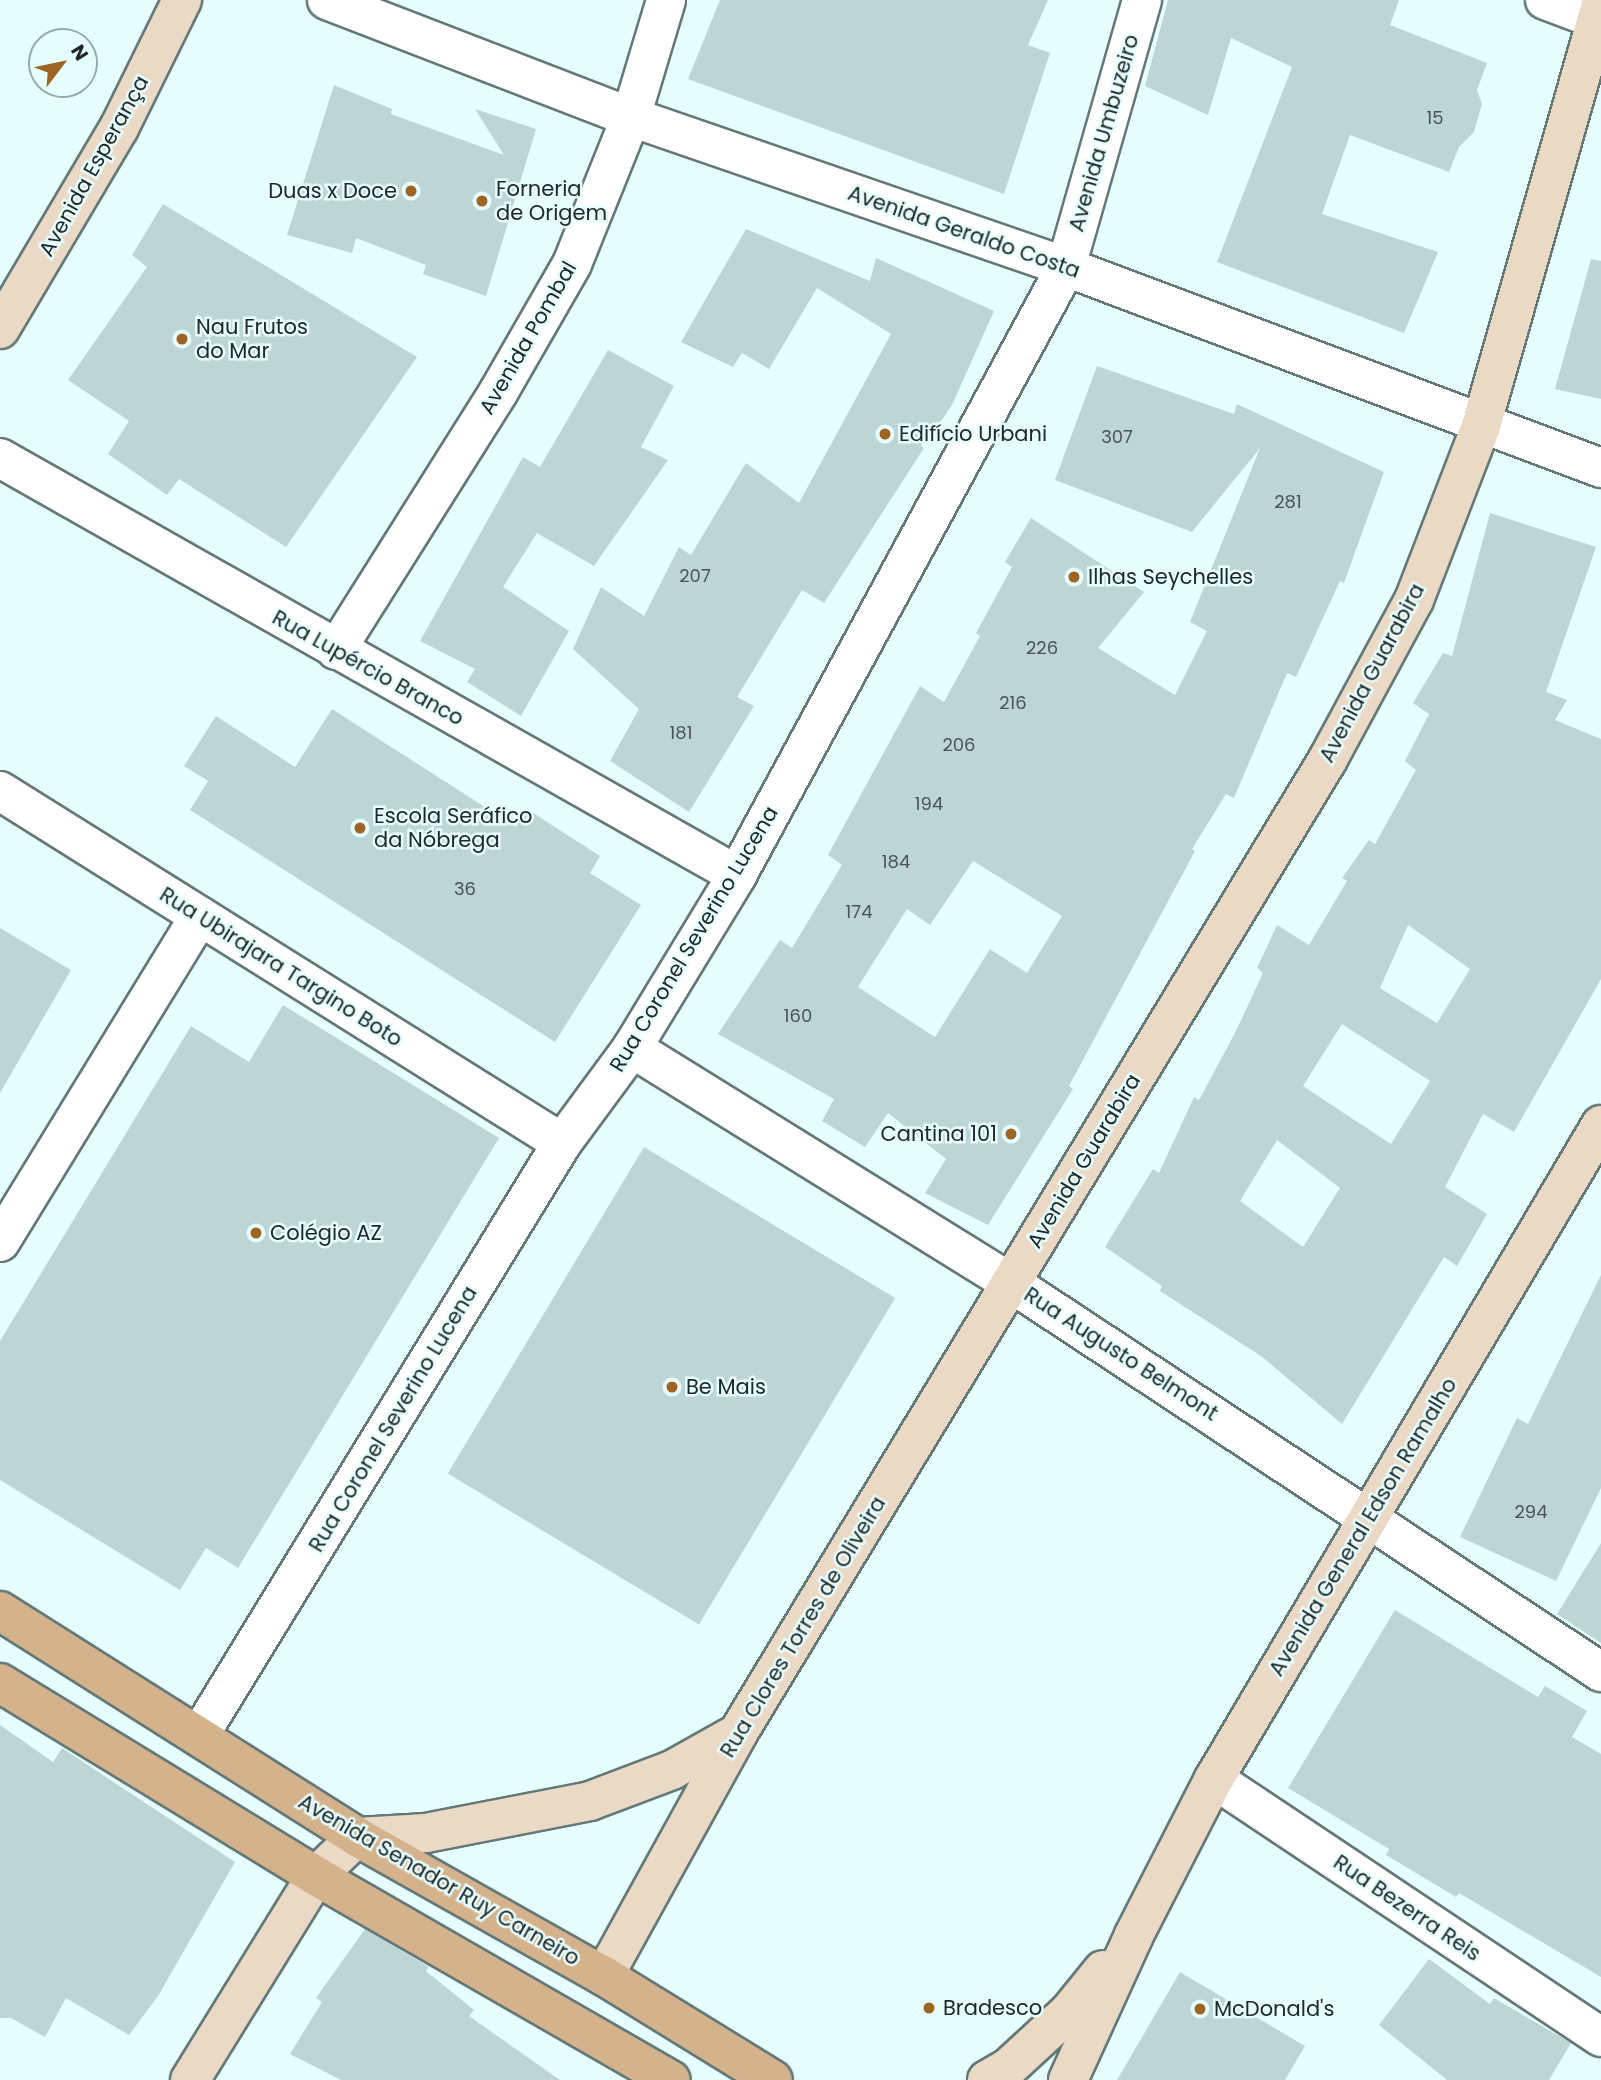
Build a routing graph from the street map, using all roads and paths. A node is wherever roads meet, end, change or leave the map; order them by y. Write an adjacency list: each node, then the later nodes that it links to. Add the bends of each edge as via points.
1 (182, 0): 9 (main road, Avenida Esperança, via 119,128)
2 (327, 0): 7 (street, Avenida Geraldo Costa)
3 (666, 0): 7 (street, Avenida Pombal)
4 (1142, 0): 8 (street, Avenida Umbuzeiro)
5 (1545, 0): 6 (street)
6 (1600, 15): 10 (main road, Avenida Guarabira)
7 (631, 117): 8 (street, Avenida Geraldo Costa); 13 (street, Avenida Pombal, via 572,264 499,391)
8 (1066, 267): 10 (street, Avenida Geraldo Costa); 15 (street, Rua Coronel Severino Lucena)
9 (0, 329)
10 (1481, 426): 12 (street, Avenida Geraldo Costa); 21 (main road, Avenida Guarabira, via 1414,600 1328,759)
11 (0, 458): 13 (street, Rua Lupércio Branco)
12 (1601, 468)
13 (335, 650): 15 (street, Rua Lupércio Branco)
14 (0, 791): 16 (street, Rua Ubirajara Targino Boto)
15 (737, 875): 17 (street, Rua Coronel Severino Lucena)
16 (200, 916): 19 (street, Rua Ubirajara Targino Boto); 20 (street)
17 (632, 1048): 19 (street, Rua Coronel Severino Lucena); 21 (street, Rua Augusto Belmont)
18 (1601, 1125): 22 (main road, Avenida General Edson Ramalho)
19 (562, 1143): 27 (street, Rua Coronel Severino Lucena)
20 (0, 1242)
21 (1011, 1283): 22 (street, Rua Augusto Belmont); 26 (main road, Rua Clores Torres de Oliveira)
22 (1369, 1516): 24 (street, Rua Augusto Belmont); 28 (main road, Avenida General Edson Ramalho)
23 (0, 1611): 27 (main road, Avenida Senador Ruy Carneiro)
24 (1601, 1672)
25 (0, 1683): 30 (main road)
26 (738, 1733): 29 (main road, via 672,1770 590,1801 426,1833); 32 (main road, Rua Clores Torres de Oliveira)
27 (200, 1734): 29 (main road, Avenida Senador Ruy Carneiro)
28 (1214, 1779): 31 (main road, Avenida General Edson Ramalho); 33 (street, Rua Bezerra Reis)
29 (357, 1837): 30 (main road); 32 (main road, Avenida Senador Ruy Carneiro)
30 (316, 1876): 34 (main road); 35 (main road)
31 (1134, 1935): 37 (main road, Avenida General Edson Ramalho, via 1069,2012 1008,2068); 38 (main road, Avenida General Edson Ramalho)
32 (604, 1976): 36 (main road, Avenida Senador Ruy Carneiro)
33 (1601, 2037)
34 (190, 2080)
35 (671, 2080)
36 (773, 2080)
37 (987, 2080)
38 (1068, 2080)

